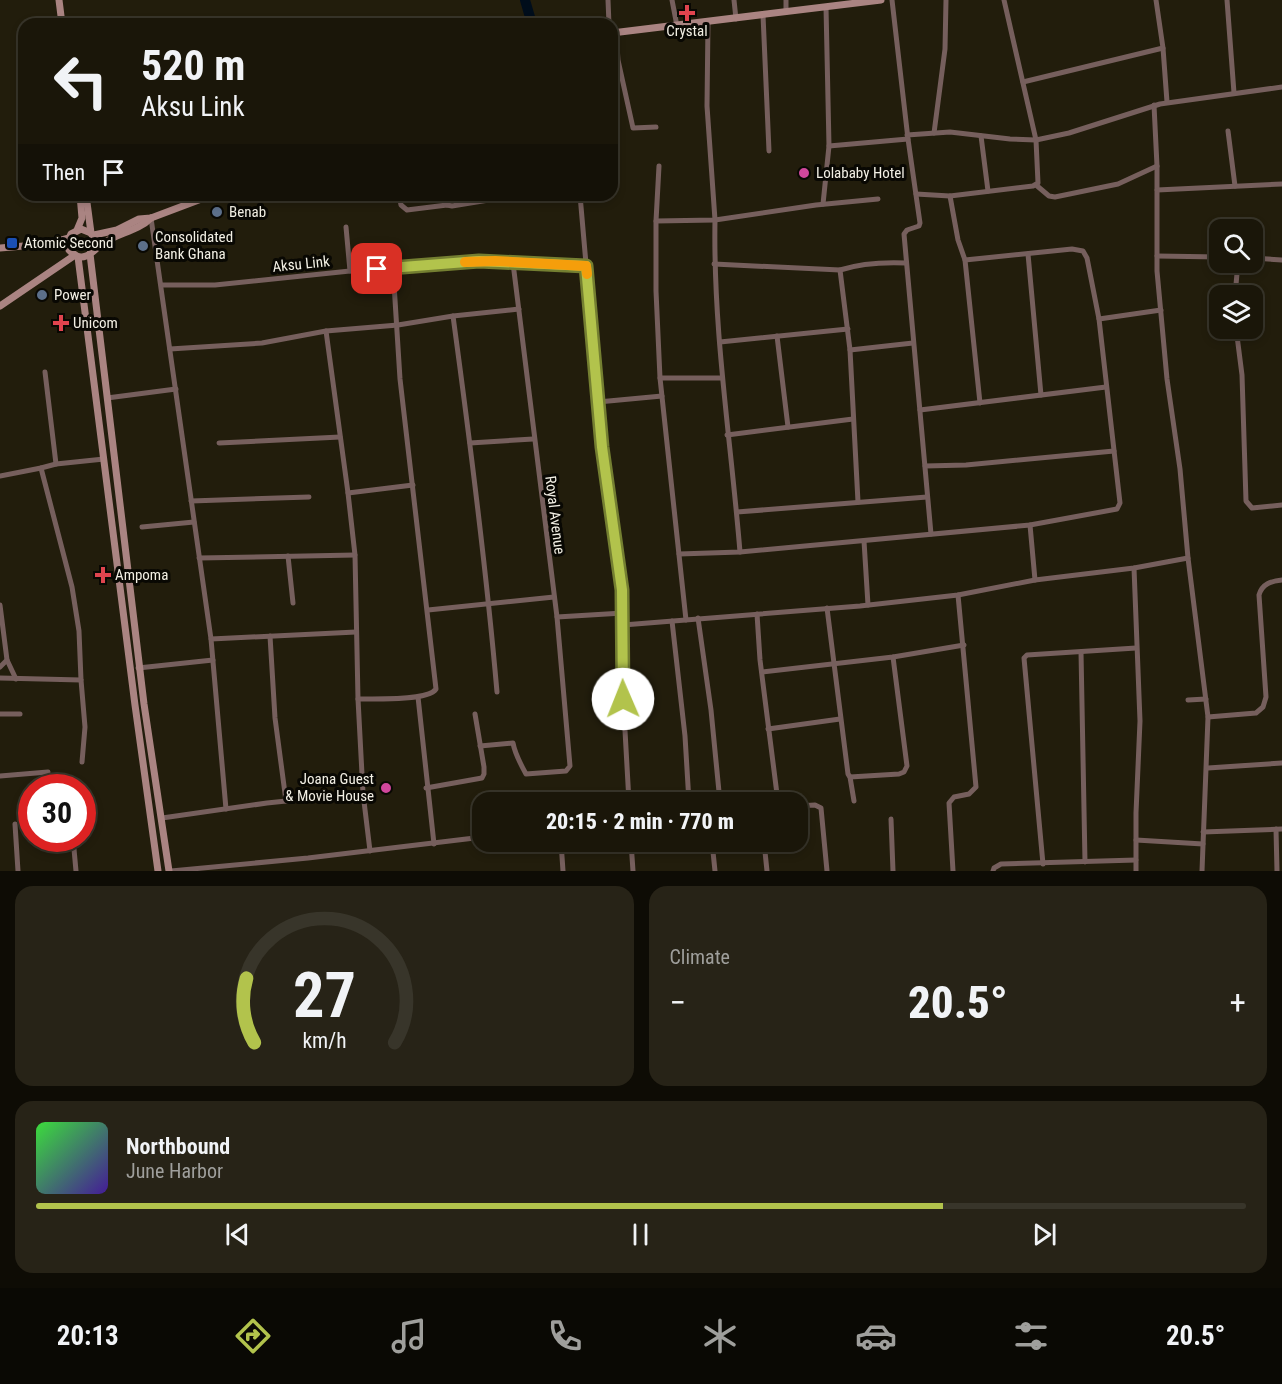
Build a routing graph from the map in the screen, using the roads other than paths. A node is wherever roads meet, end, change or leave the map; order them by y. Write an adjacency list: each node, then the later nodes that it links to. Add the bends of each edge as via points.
1 (59, 0): 15 (street)
2 (608, 0): 16 (street)
3 (672, 0): 19 (street)
4 (734, 0): 17 (street)
5 (786, 0): 13 (street)
6 (880, 0): 12 (street)
7 (892, 0): 32 (street)
8 (946, 0): 30 (street, via 944,57)
9 (1004, 0): 23 (street)
10 (1156, 0): 21 (street)
11 (1227, 0): 25 (street)
12 (826, 8): 13 (street); 34 (street)
13 (786, 12): 14 (street)
14 (763, 15): 17 (street); 35 (street)
15 (61, 18)
16 (609, 18)
17 (736, 19): 18 (street)
18 (708, 22): 19 (street); 56 (street, via 707,106)
19 (677, 26): 20 (street)
20 (618, 33)
21 (1163, 48): 23 (street); 26 (street)
22 (618, 60): 28 (street, via 632,125 635,129)
23 (1023, 82): 33 (street)
24 (1282, 87): 25 (street)
25 (1234, 93): 26 (street)
26 (1167, 102): 27 (street)
27 (1154, 105): 33 (street, via 1084,129); 37 (street)
28 (656, 127)
29 (1228, 131): 40 (street)
30 (934, 133): 31 (street); 32 (street)
31 (981, 136): 33 (street); 42 (street)
32 (908, 137): 34 (street); 43 (street)
33 (1036, 140): 39 (street)
34 (829, 146): 53 (street)
35 (769, 151)
36 (659, 166): 57 (street)
37 (1157, 166): 39 (street, via 1118,184 1054,197); 41 (street)
38 (1282, 184): 40 (street)
39 (1036, 185): 42 (street)
40 (1235, 186): 41 (street)
41 (1157, 190): 66 (street)
42 (988, 191): 44 (street)
43 (916, 194): 44 (street); 72 (street, via 920,225 905,232)
44 (950, 196): 69 (street)
45 (878, 199): 53 (street)
46 (81, 201): 59 (street, via 82,218)
47 (87, 201): 60 (street)
48 (196, 201): 55 (street)
49 (400, 201): 54 (street, via 407,210)
50 (446, 201): 54 (street)
51 (479, 201): 54 (street)
52 (580, 201): 74 (street)
53 (823, 204): 56 (street)
54 (447, 205)
55 (151, 218): 60 (street); 63 (street, via 104,242); 78 (street)
56 (715, 220): 57 (street); 73 (street)
57 (656, 221): 94 (street)
58 (346, 227): 77 (street)
59 (77, 230): 60 (street, via 85,229); 61 (street)
60 (92, 234): 63 (street, via 96,242)
61 (69, 237): 62 (street, via 47,244); 65 (street, via 69,248)
62 (0, 248)
63 (92, 253): 65 (street); 100 (street)
64 (1028, 254): 69 (street); 83 (street, via 1083,251 1088,258); 98 (street)
65 (76, 256): 79 (street); 112 (street)
66 (1157, 256): 67 (street); 81 (street)
67 (1209, 257)
68 (1263, 259): 70 (street)
69 (965, 260): 102 (street)
70 (1282, 260)
71 (513, 263): 74 (street, Aksu Link); 75 (street, Aksu Link, via 479,261); 80 (street, Royal Avenue)
72 (906, 263): 76 (street, via 885,262); 90 (street)
73 (714, 264): 76 (street); 89 (street)
74 (586, 266): 101 (street)
75 (393, 268): 77 (street, Aksu Link); 84 (street)
76 (840, 270): 85 (street)
77 (350, 271): 78 (street, Aksu Link, via 216,285)
78 (162, 285): 91 (street)
79 (0, 306)
80 (519, 309): 82 (street); 108 (street, Royal Avenue)
81 (1161, 310): 83 (street); 135 (street)
82 (453, 316): 84 (street); 110 (street)
83 (1099, 319): 96 (street)
84 (398, 325): 86 (street); 117 (street, via 400,379)
85 (848, 329): 87 (street); 92 (street)
86 (326, 331): 91 (street, via 262,343); 107 (street)
87 (777, 336): 89 (street); 105 (street)
88 (1237, 339): 123 (street, via 1246,501 1252,508)
89 (720, 342): 95 (street)
90 (913, 343): 92 (street); 103 (street)
91 (170, 349): 97 (street)
92 (850, 350): 104 (street)
93 (45, 372): 113 (street)
94 (660, 378): 95 (street); 99 (street)
95 (722, 378): 106 (street)
96 (1106, 387): 98 (street); 111 (street)
97 (176, 389): 100 (street); 121 (street)
98 (1041, 395): 102 (street)
99 (662, 396): 101 (street); 131 (street)
100 (107, 398): 165 (street)
101 (598, 402): 147 (street)
102 (980, 403): 103 (street)
103 (920, 410): 114 (street)
104 (852, 419): 105 (street); 122 (street)
105 (788, 427): 106 (street)
106 (727, 435): 124 (street)
107 (339, 437): 109 (street); 118 (street)
108 (534, 439): 110 (street); 140 (street, Royal Avenue)
109 (219, 443)
110 (470, 443): 142 (street)
111 (1114, 451): 114 (street); 126 (street, via 1118,508)
112 (104, 459): 113 (street); 166 (street)
113 (57, 464): 115 (street)
114 (924, 466): 120 (street)
115 (41, 468): 116 (street); 170 (street, via 72,587)
116 (0, 476)
117 (413, 485): 118 (street); 146 (street)
118 (348, 493): 132 (street)
119 (309, 497): 121 (street)
120 (927, 497): 122 (street); 128 (street)
121 (191, 501): 125 (street)
122 (858, 502): 124 (street)
123 (1282, 505)
124 (737, 513): 130 (street)
125 (194, 522): 127 (street); 134 (street)
126 (1030, 525): 128 (street); 137 (street)
127 (142, 527)
128 (931, 534): 129 (street)
129 (864, 542): 130 (street); 143 (street)
130 (740, 552): 131 (street)
131 (679, 554): 151 (street)
132 (355, 555): 133 (street); 154 (street)
133 (288, 556): 134 (street); 141 (street)
134 (199, 558): 156 (street)
135 (1188, 558): 136 (street); 174 (street)
136 (1134, 568): 137 (street); 158 (street)
137 (1035, 580): 139 (street)
138 (1282, 580): 179 (street, via 1271,582 1259,595 1266,697 1263,707 1256,713)
139 (958, 595): 143 (street); 157 (street)
140 (554, 597): 142 (street); 149 (street, Royal Avenue)
141 (293, 603)
142 (489, 603): 146 (street); 171 (street)
143 (868, 605): 145 (street)
144 (0, 606): 161 (street)
145 (826, 608): 148 (street); 163 (street)
146 (428, 610): 172 (street, via 436,689)
147 (623, 613): 149 (street); 153 (street)
148 (757, 614): 150 (street); 167 (street)
149 (557, 617): 182 (street, Royal Avenue, via 569,770 526,774 513,743)
150 (698, 618): 151 (street); 192 (street)
151 (686, 620): 152 (street)
152 (672, 621): 153 (street); 191 (street)
153 (623, 625): 190 (street)
154 (356, 632): 155 (street); 173 (street)
155 (270, 636): 156 (street); 195 (street)
156 (211, 639): 162 (street)
157 (964, 645): 160 (street); 228 (street, via 976,787 949,803)
158 (1136, 648): 159 (street); 205 (street, via 1140,721)
159 (1081, 652): 215 (street); 217 (street, via 1024,658)
160 (893, 657): 163 (street); 188 (street, via 907,766 899,774)
161 (7, 660): 164 (street); 169 (street)
162 (213, 660): 165 (street); 198 (street)
163 (833, 664): 167 (street); 180 (street)
164 (0, 667)
165 (140, 667): 166 (street); 199 (street)
166 (130, 668): 220 (street)
167 (762, 672): 181 (street)
168 (0, 678): 169 (street)
169 (16, 679): 170 (street)
170 (81, 680): 183 (street, via 85,727)
171 (497, 692)
172 (418, 697): 173 (street); 189 (street)
173 (358, 699): 194 (street)
174 (1206, 699): 175 (street); 179 (street)
175 (1188, 700)
176 (0, 714): 177 (street)
177 (20, 714)
178 (475, 714): 182 (street)
179 (1208, 717): 185 (street)
180 (840, 719): 181 (street); 188 (street)
181 (768, 729): 193 (street)
182 (480, 746): 189 (street, via 482,778)
183 (82, 762)
184 (1282, 763): 185 (street)
185 (1208, 768): 203 (street)
186 (48, 772): 187 (street)
187 (0, 776)
188 (850, 777): 196 (street)
189 (426, 788): 206 (street)
190 (628, 792)
191 (688, 792)
192 (719, 792)
193 (777, 792)
194 (363, 794): 195 (street); 208 (street)
195 (286, 801): 198 (street)
196 (854, 801)
197 (808, 805): 226 (street, via 821,808)
198 (226, 809): 199 (street)
199 (162, 818): 221 (street)
200 (891, 819): 227 (street)
201 (15, 824): 218 (street)
202 (1279, 829): 203 (street); 233 (street)
203 (1203, 832): 207 (street)
204 (472, 839): 206 (street)
205 (1136, 840): 207 (street); 214 (street)
206 (434, 844): 208 (street)
207 (1203, 844): 232 (street)
208 (370, 851): 221 (street)
209 (74, 852): 219 (street)
210 (562, 852): 222 (street)
211 (632, 852): 223 (street)
212 (713, 852): 224 (street)
213 (765, 852): 225 (street)
214 (1136, 860): 215 (street); 231 (street)
215 (1085, 862): 216 (street)
216 (1063, 863): 217 (street); 230 (street)
217 (1043, 864): 229 (street, via 1001,864)
218 (18, 871)
219 (76, 871)
220 (158, 871)
221 (170, 871)
222 (563, 871)
223 (633, 871)
224 (715, 871)
225 (767, 871)
226 (827, 871)
227 (893, 871)
228 (953, 871)
229 (993, 871)
230 (1064, 871)
231 (1136, 871)
232 (1202, 871)
233 (1277, 871)

